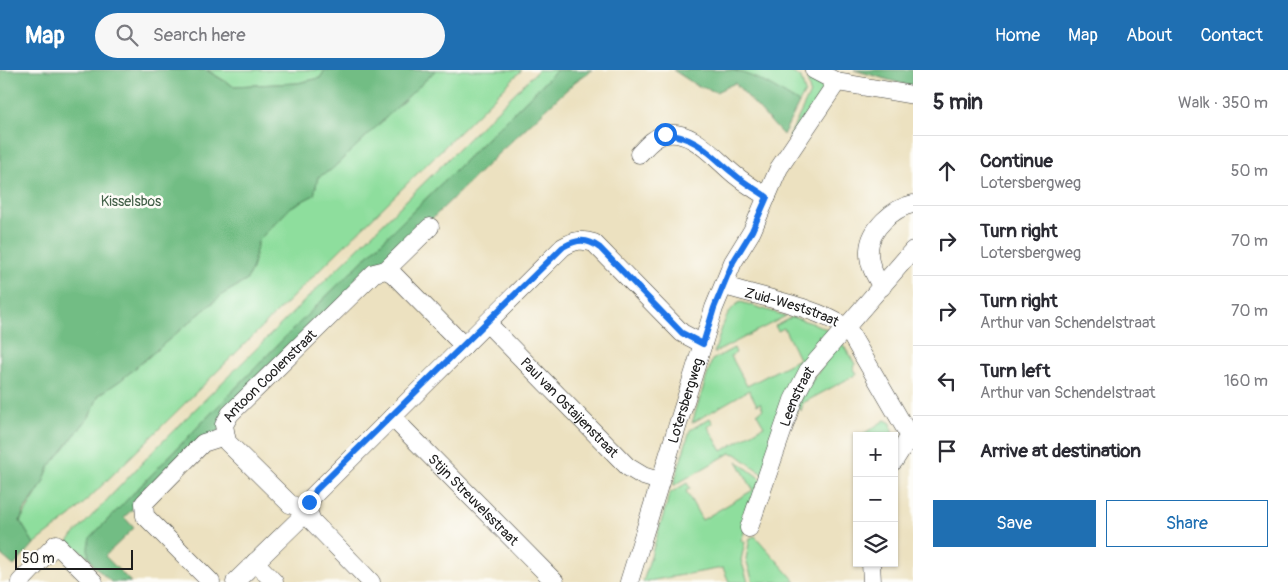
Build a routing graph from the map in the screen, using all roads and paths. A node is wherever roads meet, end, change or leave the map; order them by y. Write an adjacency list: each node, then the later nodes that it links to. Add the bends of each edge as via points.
1 (814, 70): 2 (street)
2 (837, 82): 3 (street); 5 (street, Lotersbergweg, via 779,168)
3 (913, 95)
4 (639, 154): 5 (street, via 655,138 665,134 683,136 700,145)
5 (767, 197): 10 (street, Lotersbergweg, via 733,262)
6 (913, 204): 11 (street, via 889,217 873,235 869,249 870,264)
7 (430, 227): 9 (street, Antoon Coolenstraat)
8 (913, 250): 11 (street, Leenstraat)
9 (386, 270): 15 (street); 17 (street, Antoon Coolenstraat, via 374,273 230,414 224,425)
10 (725, 286): 13 (street, Zuid-Weststraat, via 816,313); 14 (street, Lotersbergweg)
11 (882, 287): 13 (street, Leenstraat)
12 (487, 323): 14 (street, via 563,247 573,241 584,240 604,251 682,333); 15 (street); 20 (street, Paul van Ostaijenstraat, via 628,467)
13 (847, 328): 18 (street, Zuid-Weststraat); 22 (street, Leenstraat, via 801,382)
14 (703, 344): 20 (street, Lotersbergweg)
15 (464, 346): 16 (street)
16 (392, 417): 21 (street, via 316,490); 31 (street, Stijn Streuvelsstraat)
17 (225, 436): 21 (street, Antoon Coolenstraat, via 232,447 290,504); 27 (street, via 203,444 144,503 143,509 146,516)
18 (912, 436): 19 (street)
19 (898, 455)
20 (659, 481): 32 (street, Lotersbergweg)
21 (308, 511): 23 (street); 30 (street, via 312,521)
22 (749, 528)
23 (255, 562): 28 (street); 29 (street)
24 (871, 567): 33 (street)
25 (20, 582): 26 (street, via 56,544)
26 (94, 582)
27 (211, 582)
28 (235, 582)
29 (274, 582)
30 (371, 582)
31 (555, 582)
32 (630, 582)
33 (872, 582)

